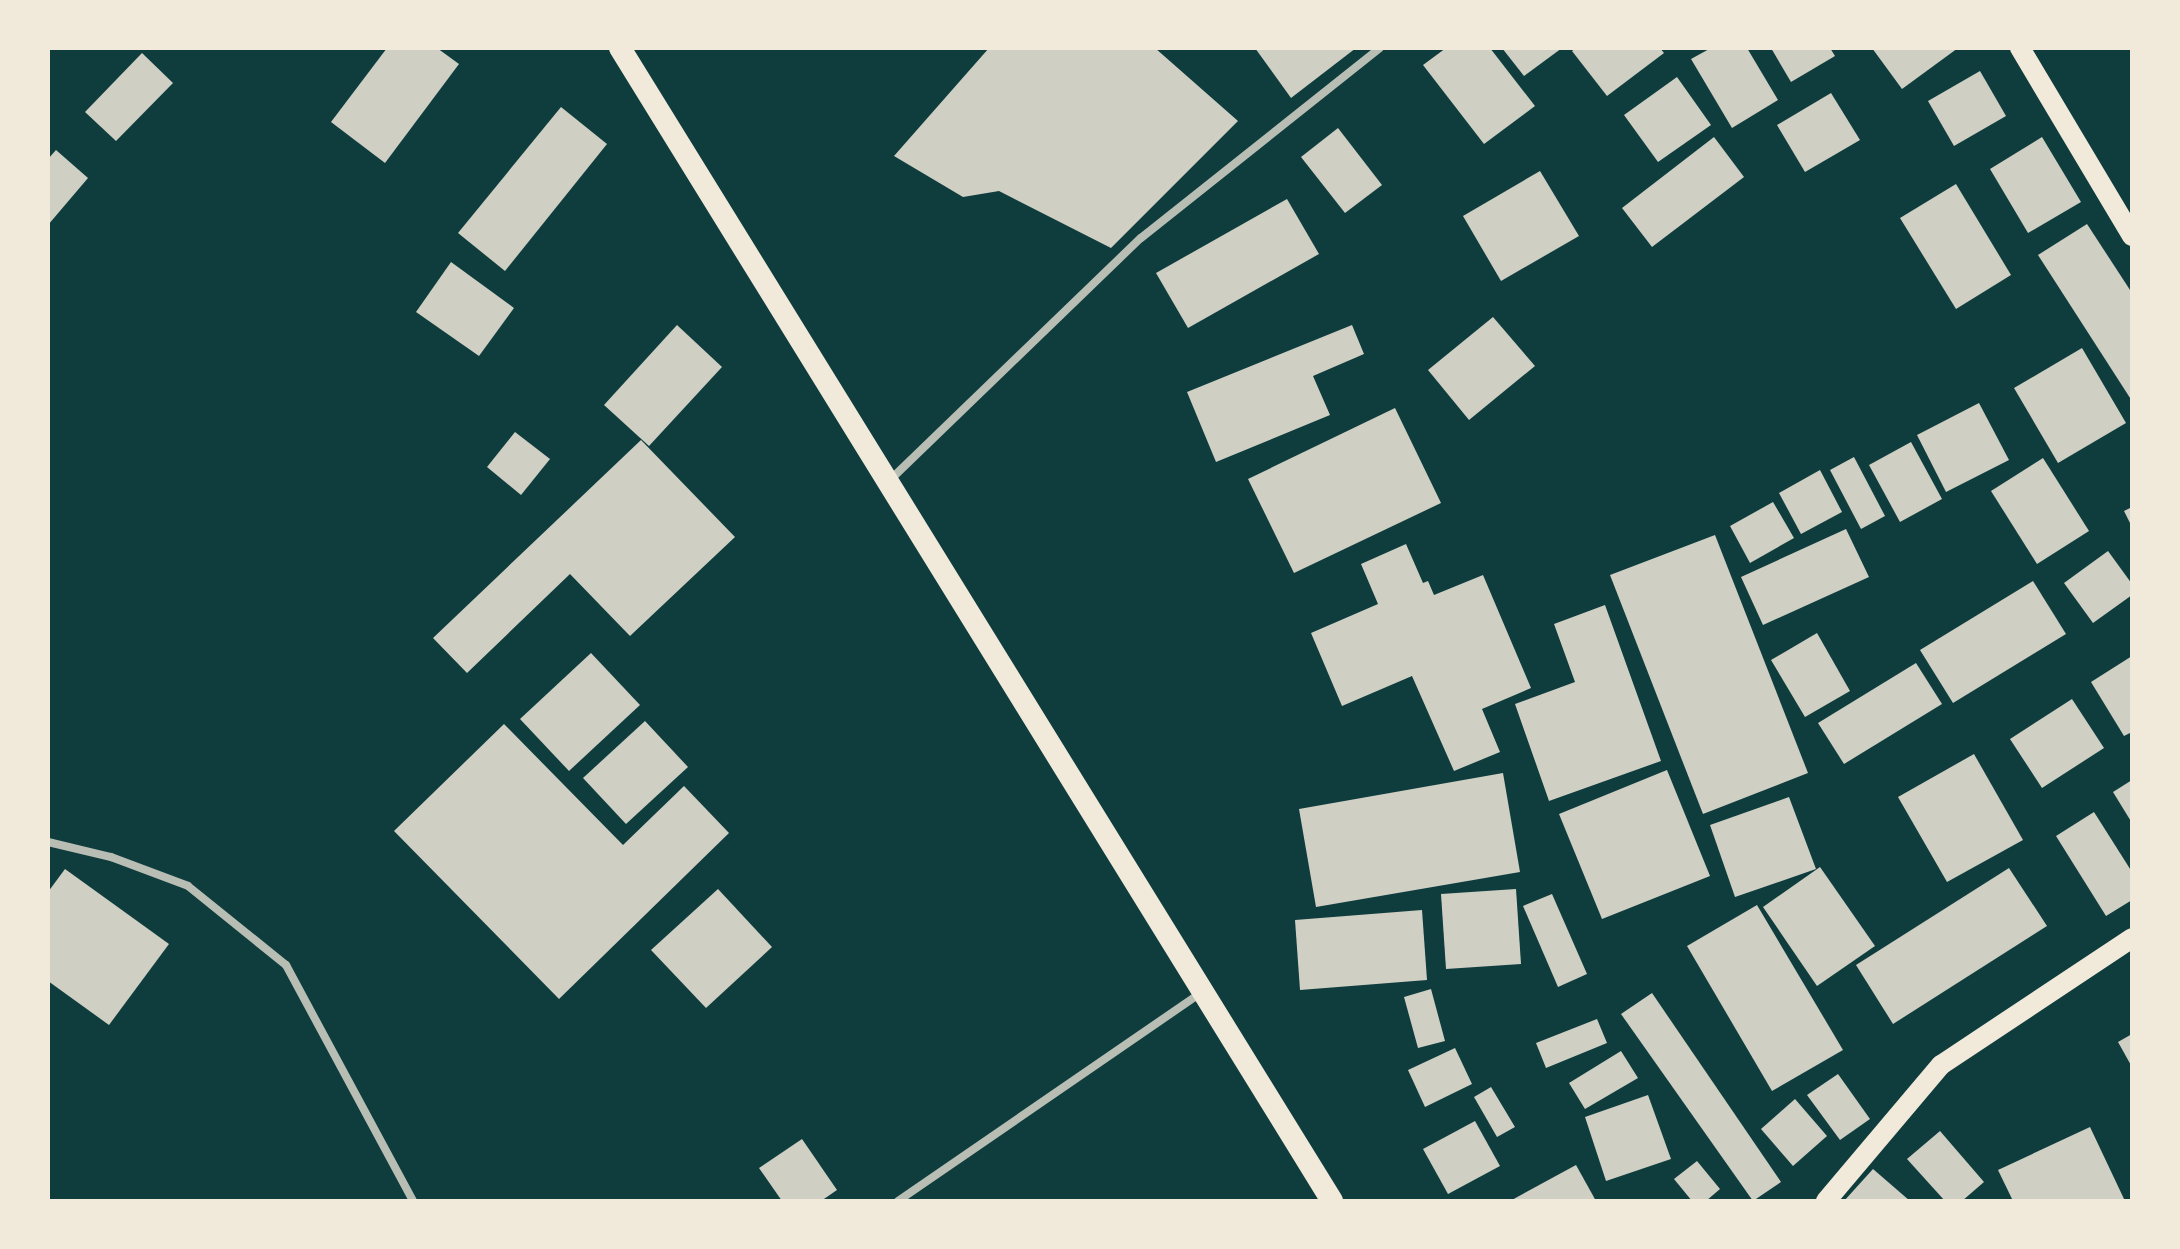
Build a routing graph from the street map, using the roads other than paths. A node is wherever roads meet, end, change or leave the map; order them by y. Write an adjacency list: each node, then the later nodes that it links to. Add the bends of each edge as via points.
1 (620, 48): 5 (highway)
2 (1380, 48): 5 (street, via 1141,238)
3 (2020, 48): 4 (main road)
4 (2132, 236)
5 (888, 482): 8 (highway)
6 (48, 842): 9 (street, via 111,857 188,886 286,965)
7 (2132, 938): 12 (main road, via 1941,1065)
8 (1206, 989): 10 (street); 11 (highway)
9 (413, 1201)
10 (898, 1201)
11 (1332, 1201)
12 (1826, 1201)

